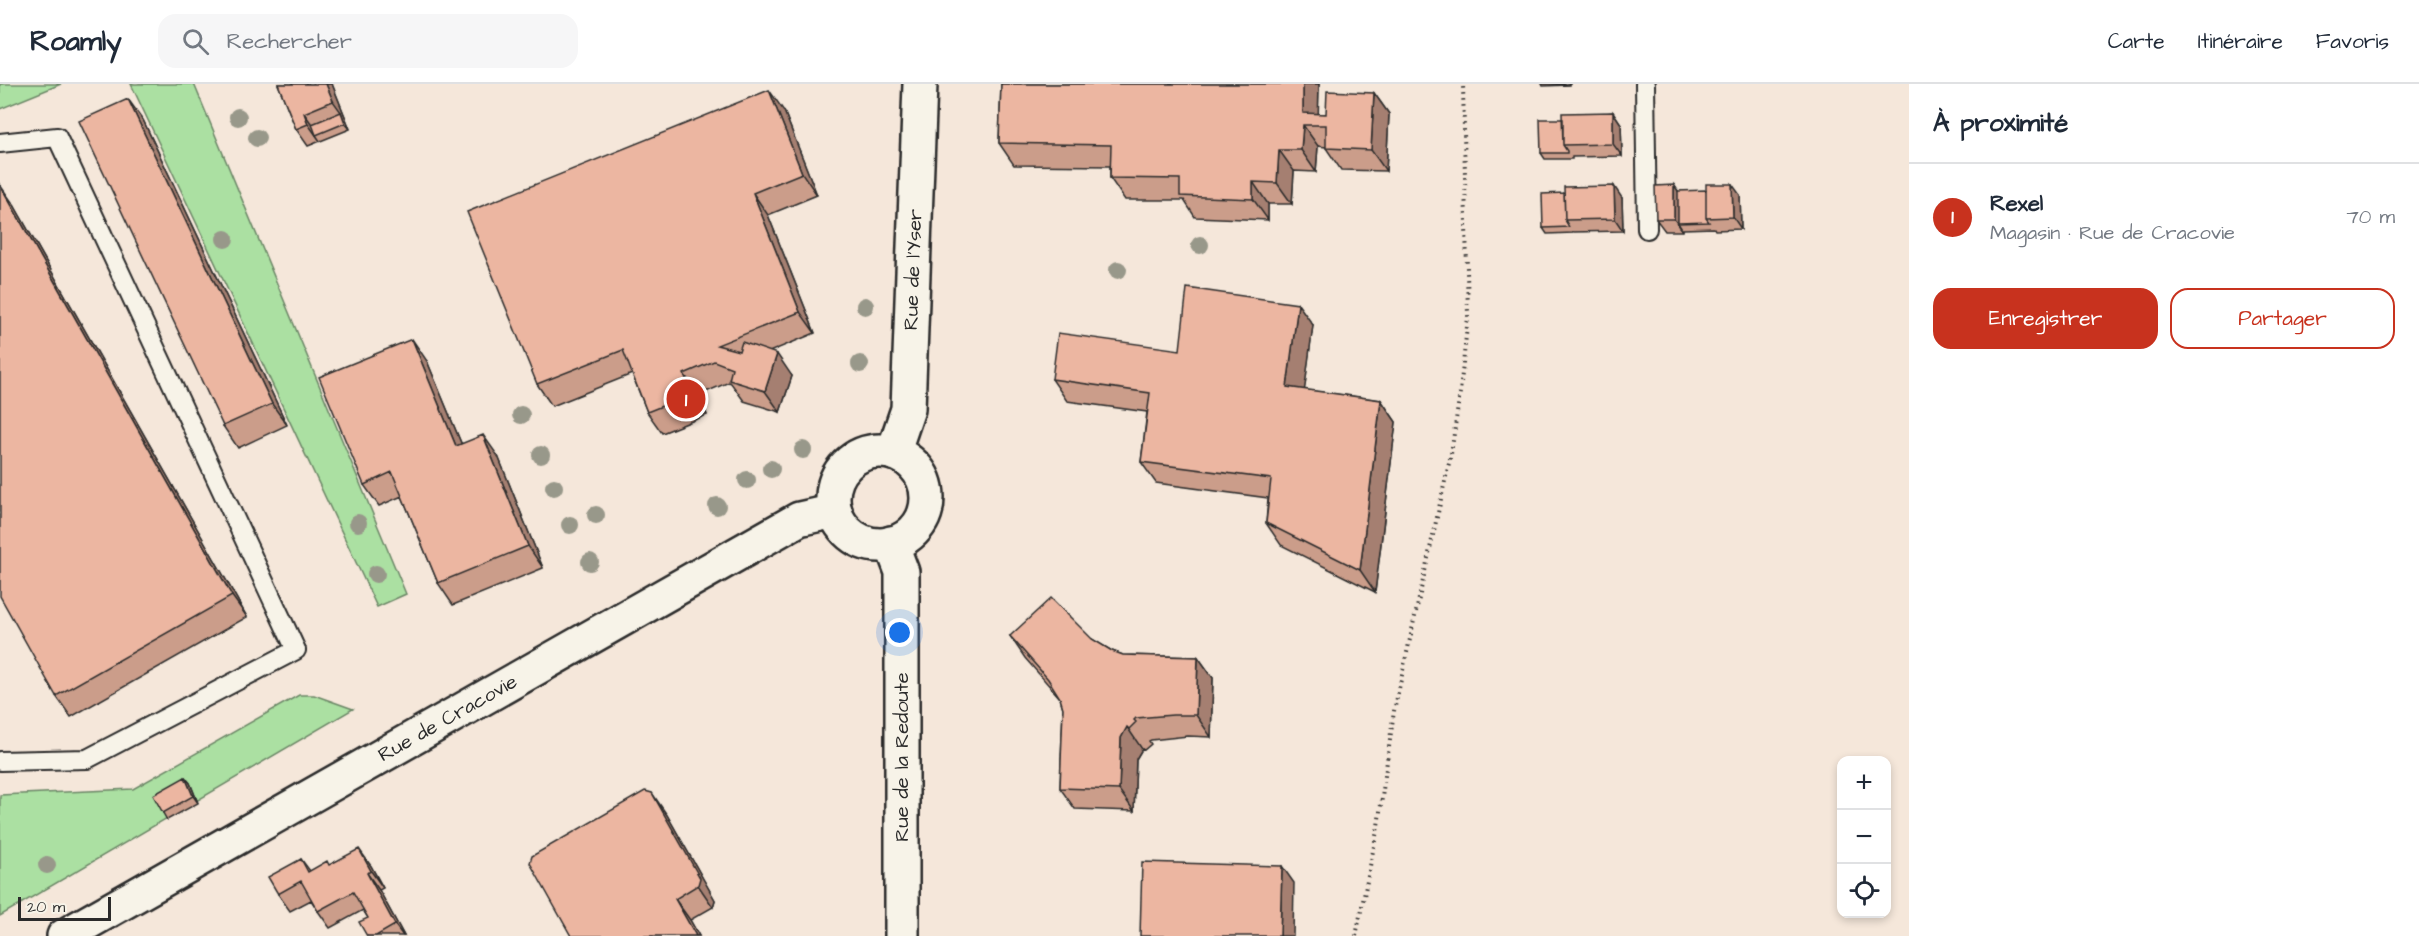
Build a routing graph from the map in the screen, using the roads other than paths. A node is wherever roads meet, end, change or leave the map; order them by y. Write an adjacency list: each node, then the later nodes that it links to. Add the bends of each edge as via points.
1 (920, 84): 5 (street, Rue de l'Yser, via 908,409)
2 (1645, 84): 4 (lane)
3 (0, 143): 8 (lane, via 57,137 296,650 87,759)
4 (1647, 229)
5 (893, 453): 6 (street, via 865,453 847,465 835,483); 7 (street, via 918,470 927,499 916,527)
6 (835, 511): 7 (street, via 841,524 862,541); 9 (street, Rue de Cracovie, via 799,519)
7 (891, 543): 10 (street, Rue de la Redoute, via 902,572)
8 (0, 761)
9 (64, 936)
10 (902, 936)

